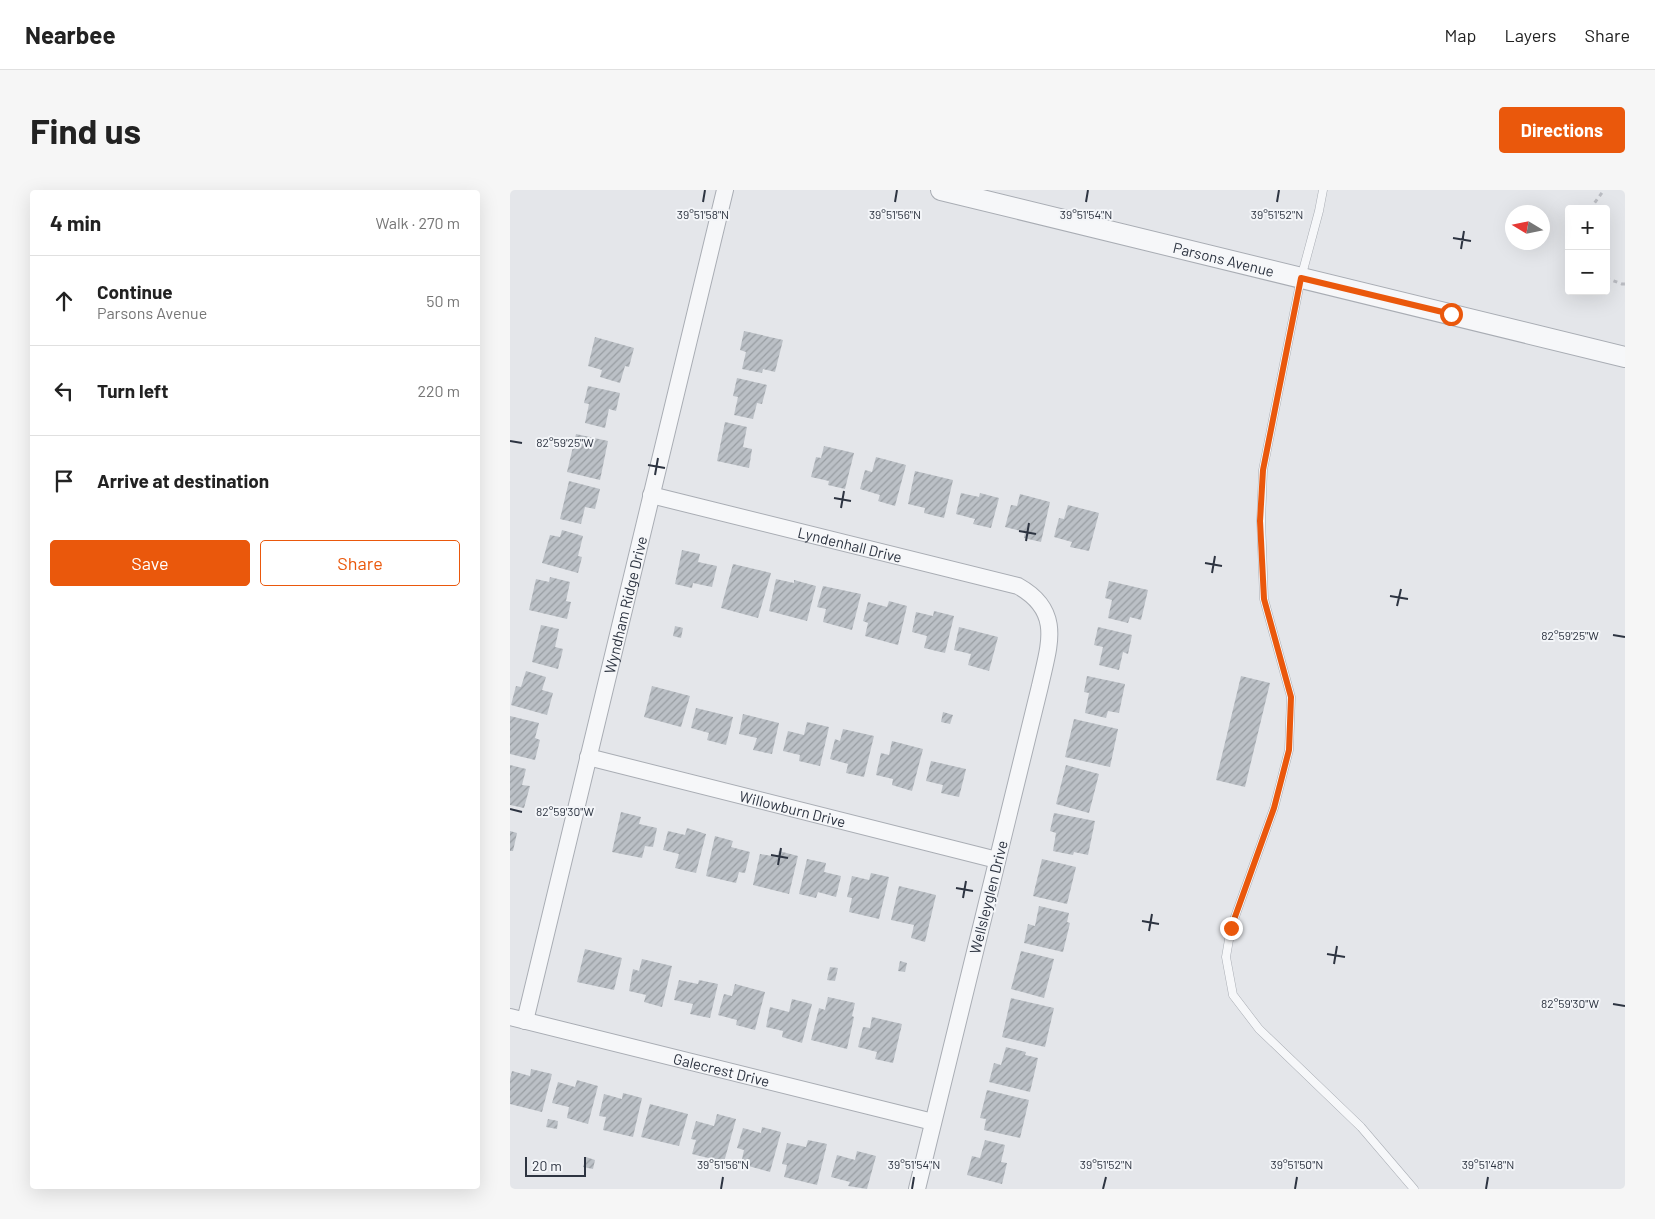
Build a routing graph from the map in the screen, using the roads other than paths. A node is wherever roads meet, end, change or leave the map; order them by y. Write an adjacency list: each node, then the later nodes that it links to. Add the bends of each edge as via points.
1 (725, 190): 6 (street, Wyndham Ridge Drive)
2 (940, 190): 4 (street, Parsons Avenue)
3 (1323, 190): 4 (lane)
4 (1301, 278): 5 (street, Parsons Avenue); 13 (lane, via 1263,470 1260,521 1264,599 1291,697 1289,750 1274,808 1231,928 1226,957 1233,995 1259,1030 1361,1127)
5 (1625, 356)
6 (651, 496): 7 (street, Lyndenhall Drive, via 1018,586); 8 (street, Wyndham Ridge Drive)
7 (1042, 606): 9 (street, Wellsleyglen Drive, via 1049,621 1049,645)
8 (588, 757): 9 (street, Willowburn Drive); 10 (street, Wyndham Ridge Drive)
9 (997, 860): 11 (street, Wellsleyglen Drive)
10 (517, 1019): 11 (street, Galecrest Drive)
11 (933, 1122): 12 (street, Wellsleyglen Drive)
12 (917, 1189)
13 (1414, 1189)

